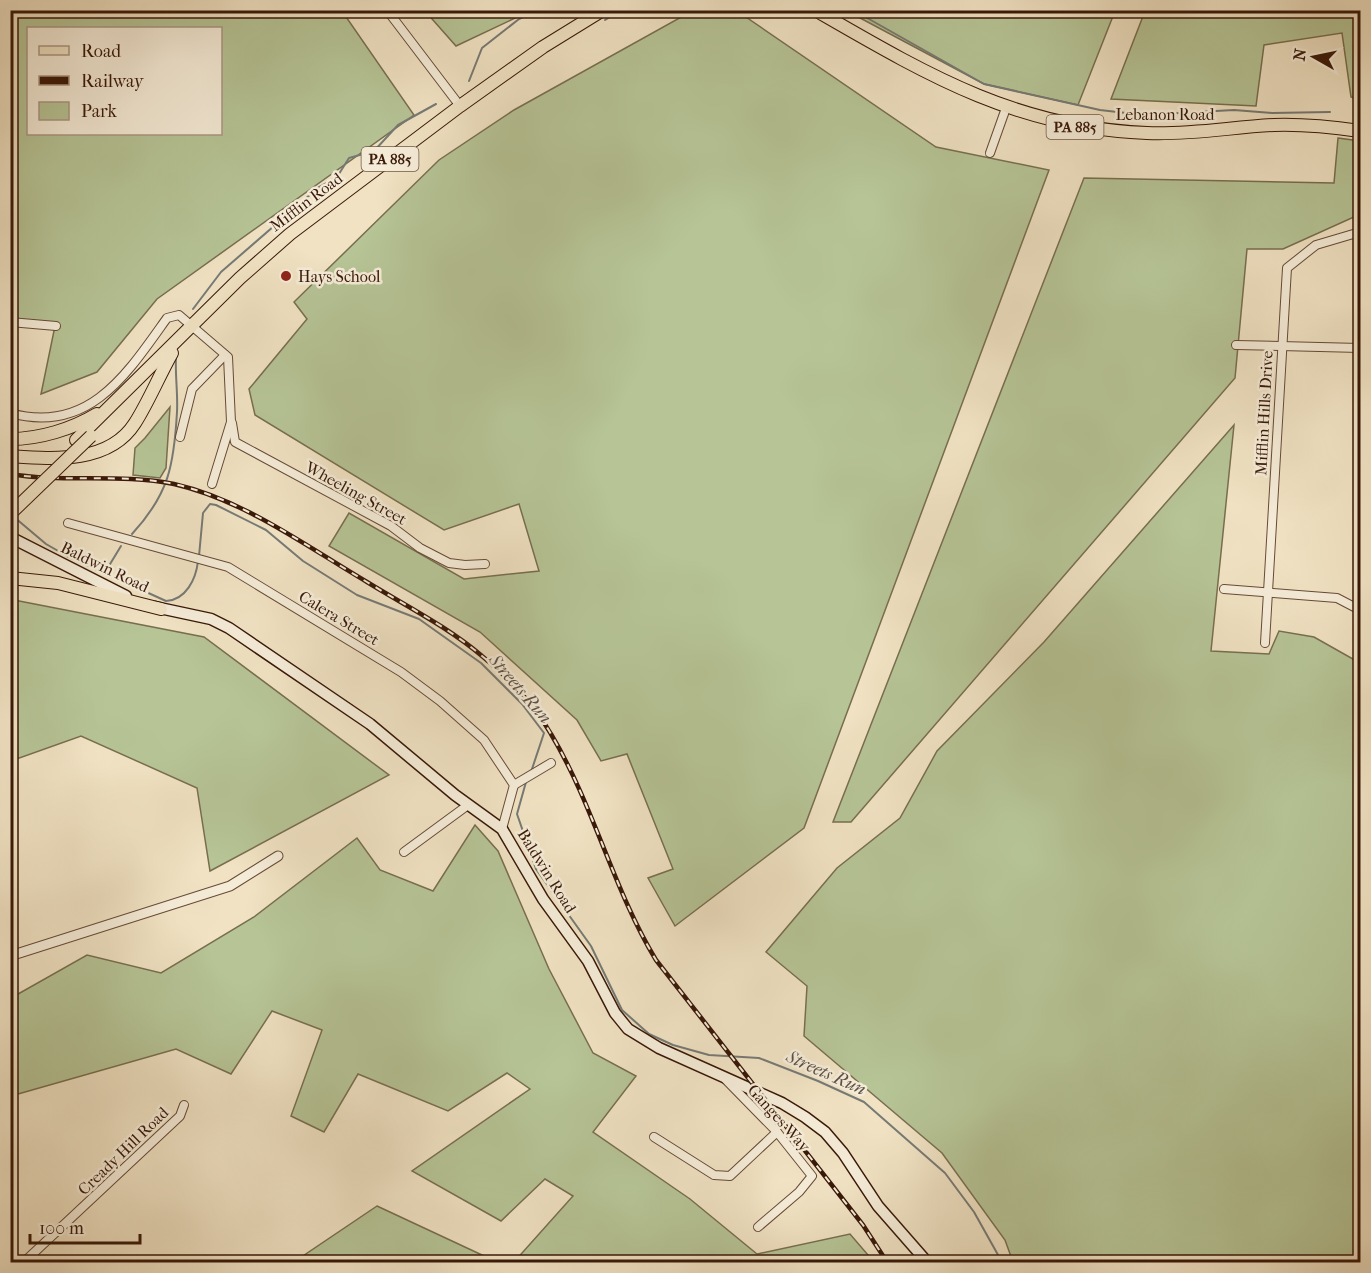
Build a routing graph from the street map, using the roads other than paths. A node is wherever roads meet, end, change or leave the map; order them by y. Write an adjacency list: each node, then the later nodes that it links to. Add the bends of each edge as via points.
1 (387, 10): 4 (street)
2 (603, 10): 4 (main road, Mifflin Road / PA 885)
3 (815, 10): 5 (main road, Lebanon Road / PA 885, via 947,84)
4 (460, 106): 11 (main road, Mifflin Road / PA 885, via 283,240)
5 (1006, 108): 6 (main road, Lebanon Road / PA 885, via 1079,128 1116,132 1150,134 1274,125); 7 (street)
6 (1360, 131)
7 (990, 153)
8 (1360, 232): 13 (street, Mifflin Hills Drive, via 1316,245 1287,268)
9 (10, 322): 10 (street)
10 (56, 326)
11 (189, 330): 15 (street); 16 (main road, Mifflin Road / PA 885); 18 (street, via 179,315 167,318 148,348 90,405 59,417 26,418); 22 (main road, via 134,425 110,447 84,456)
12 (1236, 345): 13 (street)
13 (1281, 347): 14 (street); 31 (street, Mifflin Hills Drive)
14 (1360, 348)
15 (225, 355): 19 (street); 20 (street, via 192,389)
16 (163, 356): 17 (main road, Mifflin Road / PA 885); 25 (main road, Mifflin Road / PA 885, bridge, via 91,436)
17 (113, 402): 21 (main road, via 75,425 26,439); 24 (main road, Mifflin Road / PA 885)
18 (10, 413)
19 (231, 422): 23 (street); 28 (street, Wheeling Street, via 235,442 391,526 420,548 449,563)
20 (180, 437)
21 (10, 439)
22 (10, 456)
23 (212, 484)
24 (10, 504)
25 (10, 514)
26 (68, 523): 36 (street, Calera Street, via 228,567 401,672 484,740)
27 (10, 537): 32 (main road, Baldwin Road, via 83,576)
28 (484, 564)
29 (10, 578): 32 (main road, via 58,583)
30 (1224, 589): 31 (street)
31 (1270, 592): 33 (street, via 1337,598); 34 (street, Mifflin Hills Drive)
32 (161, 609): 37 (main road, Baldwin Road, via 211,619 229,628 370,724)
33 (1360, 610)
34 (1265, 643)
35 (551, 763): 36 (street)
36 (514, 785): 38 (street)
37 (468, 805): 38 (main road, Baldwin Road); 39 (street)
38 (502, 828): 42 (main road, Baldwin Road, via 628,1029 658,1048)
39 (404, 852)
40 (278, 856): 41 (street, via 230,886)
41 (10, 956)
42 (725, 1078): 44 (street, Ganges Way); 48 (main road, Baldwin Road, via 782,1103 825,1132 878,1206)
43 (184, 1105): 47 (street, Cready Hill Road, via 180,1116)
44 (777, 1132): 45 (street, via 730,1176 723,1177); 46 (street, Ganges Way, via 812,1176)
45 (654, 1137)
46 (758, 1227)
47 (24, 1263)
48 (927, 1263)

